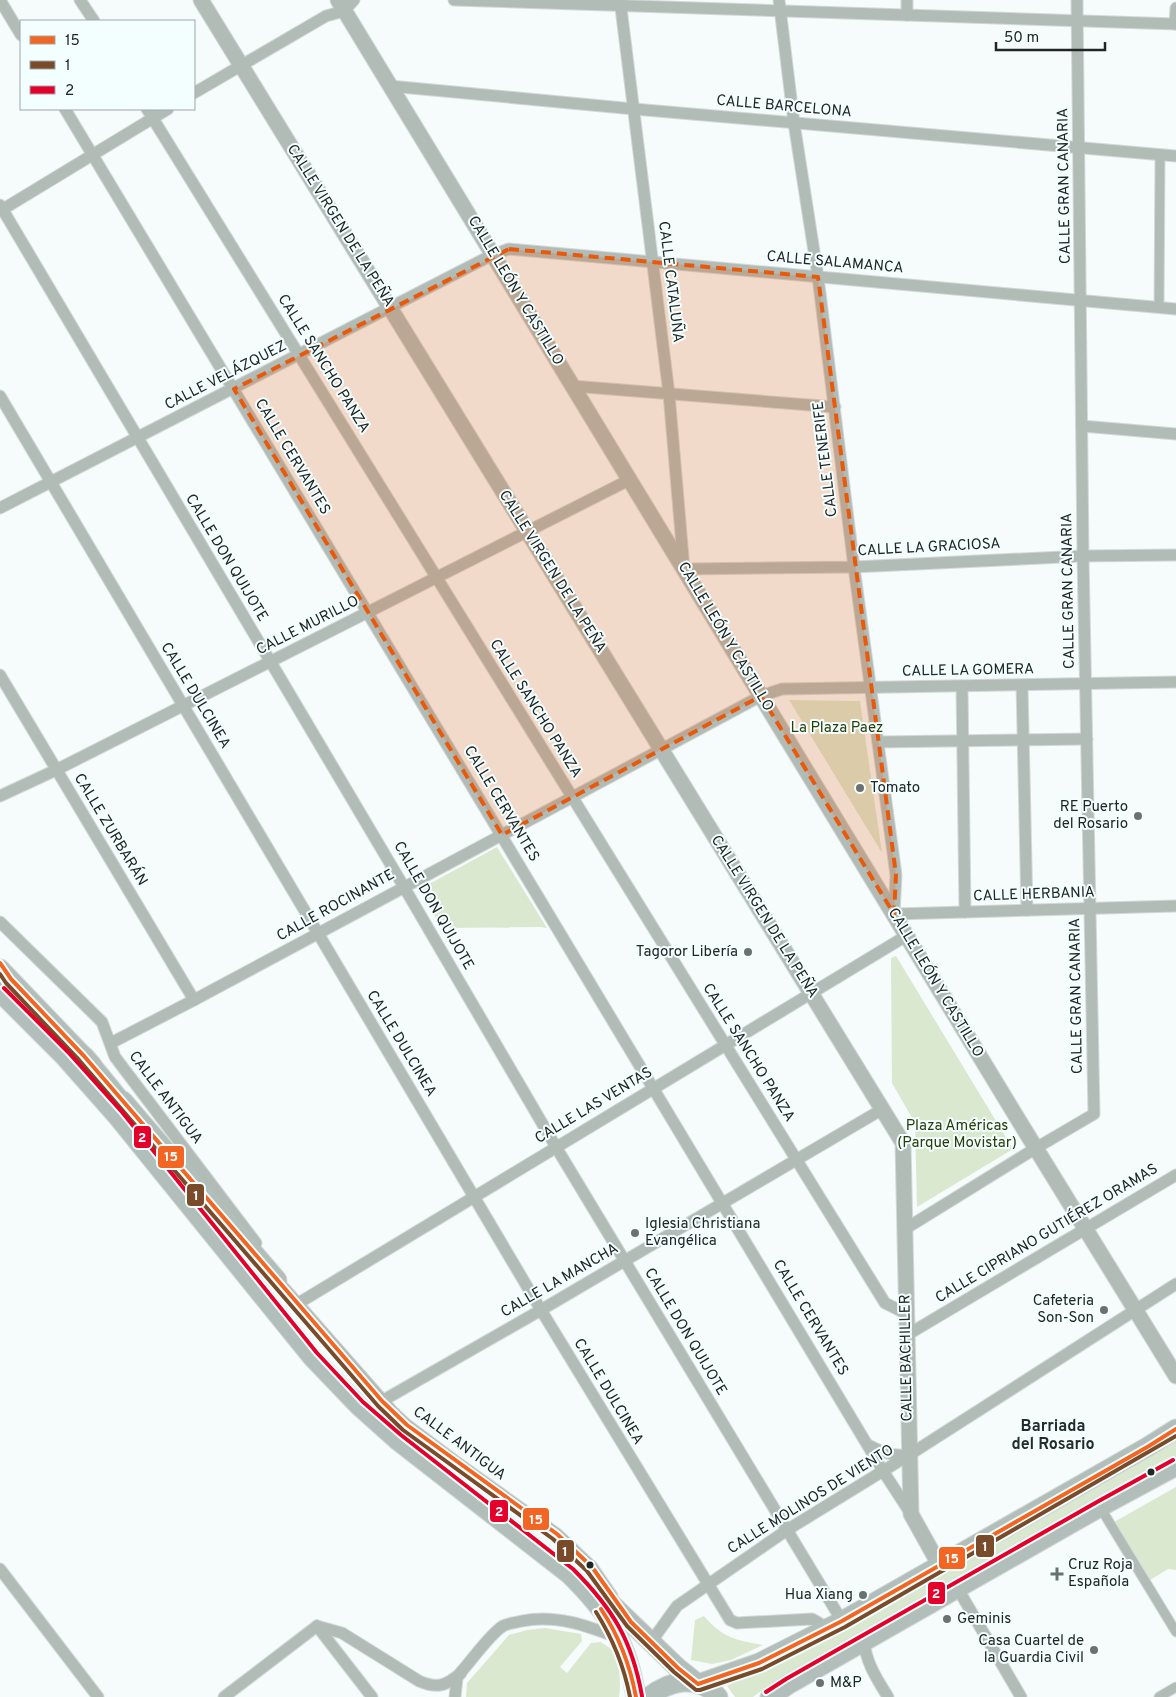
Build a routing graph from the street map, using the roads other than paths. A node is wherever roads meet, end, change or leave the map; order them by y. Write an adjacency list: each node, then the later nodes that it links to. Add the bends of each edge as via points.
1 (0, 0): 15 (street)
2 (80, 0): 12 (street)
3 (201, 0): 16 (street, CALLE VIRGEN DE LA PEÑA)
4 (454, 0): 7 (street)
5 (907, 0): 11 (street)
6 (1077, 0): 13 (street, CALLE GRAN CANARIA)
7 (620, 3): 9 (street); 19 (street, CALLE CATALUÑA)
8 (345, 4): 16 (street); 17 (street, CALLE LEÓN Y CASTILLO)
9 (780, 6): 11 (street); 23 (street, CALLE TENERIFE)
10 (1176, 8): 14 (street)
11 (907, 15): 13 (street)
12 (93, 20)
13 (1078, 21): 14 (street); 24 (street, CALLE GRAN CANARIA)
14 (1176, 24)
15 (20, 33)
16 (241, 64): 18 (street); 33 (street, CALLE VIRGEN DE LA PEÑA)
17 (390, 86): 19 (street, CALLE BARCELONA); 29 (street, CALLE LEÓN Y CASTILLO)
18 (195, 92)
19 (634, 109): 23 (street, CALLE BARCELONA); 30 (street, CALLE CATALUÑA)
20 (67, 110): 25 (street, CALLE CERVANTES)
21 (164, 110): 22 (street)
22 (150, 113): 25 (street); 36 (street, CALLE SANCHO PANZA)
23 (794, 123): 24 (street, CALLE BARCELONA); 31 (street, CALLE TENERIFE)
24 (1079, 148): 26 (street, CALLE BARCELONA); 32 (street, CALLE GRAN CANARIA)
25 (93, 154): 28 (street); 38 (street, CALLE CERVANTES)
26 (1160, 155): 27 (street, CALLE BARCELONA); 34 (street)
27 (1176, 156)
28 (1, 208): 44 (street, CALLE DON QUIJOTE)
29 (492, 254): 30 (street, CALLE SALAMANCA, via 508,249); 33 (street, CALLE VELÁZQUEZ); 37 (street, CALLE LEÓN Y CASTILLO)
30 (653, 262): 31 (street, CALLE SALAMANCA); 39 (street, CALLE CATALUÑA)
31 (818, 277): 32 (street, CALLE SALAMANCA); 41 (street, CALLE TENERIFE)
32 (1081, 301): 34 (street, CALLE SALAMANCA); 42 (street, CALLE GRAN CANARIA)
33 (390, 308): 36 (street, CALLE VELÁZQUEZ); 48 (street, CALLE VIRGEN DE LA PEÑA)
34 (1159, 308): 35 (street, CALLE SALAMANCA)
35 (1176, 309)
36 (299, 355): 38 (street, CALLE VELÁZQUEZ); 53 (street, CALLE SANCHO PANZA)
37 (572, 386): 39 (street); 45 (street, CALLE LEÓN Y CASTILLO)
38 (234, 388): 44 (street, CALLE VELÁZQUEZ); 54 (street, CALLE CERVANTES)
39 (669, 394): 41 (street); 52 (street, CALLE CATALUÑA)
40 (0, 396): 46 (street, CALLE DULCINEA)
41 (835, 407): 51 (street, CALLE TENERIFE)
42 (1082, 426): 43 (street); 50 (street, CALLE GRAN CANARIA)
43 (1176, 434)
44 (138, 438): 46 (street, CALLE VELÁZQUEZ); 55 (street, CALLE DON QUIJOTE)
45 (629, 480): 48 (street, CALLE MURILLO); 52 (street, CALLE LEÓN Y CASTILLO)
46 (51, 482): 47 (street, CALLE VELÁZQUEZ); 63 (street, CALLE DULCINEA)
47 (0, 508)
48 (527, 532): 53 (street, CALLE MURILLO); 68 (street, CALLE VIRGEN DE LA PEÑA)
49 (1176, 555): 50 (street, CALLE LA GRACIOSA)
50 (1083, 556): 51 (street, CALLE LA GRACIOSA); 58 (street, CALLE GRAN CANARIA)
51 (854, 567): 52 (street, CALLE LA GRACIOSA); 61 (street, CALLE TENERIFE)
52 (684, 569): 62 (street, CALLE LEÓN Y CASTILLO)
53 (437, 577): 54 (street, CALLE MURILLO); 71 (street, CALLE SANCHO PANZA)
54 (368, 612): 55 (street, CALLE MURILLO); 72 (street, CALLE CERVANTES)
55 (270, 662): 63 (street, CALLE MURILLO); 73 (street, CALLE DON QUIJOTE)
56 (0, 675): 69 (street, CALLE ZURBARÁN)
57 (1176, 682): 58 (street, CALLE LA GOMERA)
58 (1086, 683): 59 (street, CALLE LA GOMERA); 64 (street, CALLE GRAN CANARIA)
59 (1022, 685): 60 (street, CALLE LA GOMERA); 65 (street)
60 (962, 686): 61 (street, CALLE LA GOMERA); 66 (street)
61 (871, 688): 62 (street, CALLE LA GOMERA, via 782,690); 67 (street, CALLE TENERIFE)
62 (761, 696): 68 (street, CALLE ROCINANTE); 78 (street, CALLE LEÓN Y CASTILLO)
63 (183, 705): 69 (street, CALLE MURILLO); 80 (street, CALLE DULCINEA)
64 (1087, 739): 65 (street); 75 (street, CALLE GRAN CANARIA)
65 (1024, 740): 66 (street); 76 (street)
66 (963, 741): 67 (street); 77 (street)
67 (878, 742): 78 (street, CALLE TENERIFE, via 896,875)
68 (661, 750): 71 (street, CALLE ROCINANTE); 84 (street, CALLE VIRGEN DE LA PEÑA)
69 (56, 770): 70 (street, CALLE MURILLO); 85 (street, CALLE ZURBARÁN)
70 (0, 796)
71 (572, 797): 72 (street, CALLE ROCINANTE); 87 (street, CALLE SANCHO PANZA)
72 (502, 835): 73 (street, CALLE ROCINANTE); 89 (street, CALLE CERVANTES)
73 (404, 887): 80 (street, CALLE ROCINANTE); 92 (street, CALLE DON QUIJOTE)
74 (1176, 906): 75 (street, CALLE HERBANIA)
75 (1090, 908): 76 (street, CALLE HERBANIA); 93 (street, CALLE GRAN CANARIA, via 1094,1114)
76 (1027, 910): 77 (street, CALLE HERBANIA)
77 (965, 912): 78 (street, CALLE HERBANIA)
78 (894, 914): 81 (street, CALLE LEÓN Y CASTILLO)
79 (0, 922): 86 (street, CALLE ANTIGUA, via 102,1022)
80 (318, 934): 85 (street, CALLE ROCINANTE); 96 (street, CALLE DULCINEA)
81 (906, 936): 84 (street, CALLE LAS VENTAS); 93 (street, CALLE LEÓN Y CASTILLO)
82 (0, 963): 83 (main road)
83 (5, 985): 88 (main road); 128 (main road, via 117,1116 312,1358 397,1440 569,1574 600,1606)
84 (810, 993): 87 (street, CALLE LAS VENTAS); 90 (street, CALLE VIRGEN DE LA PEÑA)
85 (194, 1000): 86 (street, CALLE ROCINANTE)
86 (111, 1043): 100 (street, CALLE ANTIGUA, via 115,1057)
87 (725, 1045): 89 (street, CALLE LAS VENTAS); 94 (street, CALLE SANCHO PANZA)
88 (84, 1056): 102 (main road); 123 (main road, via 316,1350 360,1397 404,1436 579,1574)
89 (654, 1087): 92 (street, CALLE LAS VENTAS); 97 (street, CALLE CERVANTES)
90 (880, 1110): 91 (street, CALLE VIRGEN DE LA PEÑA); 94 (street, CALLE LA MANCHA)
91 (902, 1143): 99 (street, CALLE BACHILLER)
92 (556, 1147): 96 (street, CALLE LAS VENTAS); 101 (street, CALLE DON QUIJOTE)
93 (1036, 1148): 98 (street, CALLE LEÓN Y CASTILLO); 99 (street)
94 (796, 1160): 97 (street, CALLE LA MANCHA); 107 (street, CALLE SANCHO PANZA, via 885,1304)
95 (1176, 1175): 98 (street, CALLE CIPRIANO GUTIÉREZ ORAMAS)
96 (474, 1196): 104 (street, CALLE LAS VENTAS); 105 (street, CALLE DULCINEA)
97 (723, 1202): 101 (street, CALLE LA MANCHA); 112 (street, CALLE CERVANTES)
98 (1085, 1228): 106 (street, CALLE LEÓN Y CASTILLO); 108 (street, CALLE CIPRIANO GUTIÉREZ ORAMAS)
99 (904, 1229): 107 (street, CALLE BACHILLER)
100 (264, 1254)
101 (625, 1261): 105 (street, CALLE LA MANCHA); 118 (street, CALLE DON QUIJOTE)
102 (277, 1280): 104 (street, CALLE ANTIGUA)
103 (1176, 1284): 106 (street, CALLE MOLINOS DE VIENTO)
104 (297, 1304): 110 (street, CALLE ANTIGUA)
105 (541, 1310): 110 (street, CALLE LA MANCHA); 121 (street, CALLE DULCINEA)
106 (1136, 1310): 109 (street, CALLE LEÓN Y CASTILLO); 113 (street, CALLE MOLINOS DE VIENTO)
107 (907, 1314): 108 (street, CALLE BACHILLER)
108 (907, 1335): 113 (street, CALLE BACHILLER)
109 (1176, 1376)
110 (382, 1401): 123 (street, CALLE ANTIGUA, via 407,1424 557,1534 592,1567)
111 (1176, 1429): 119 (main road)
112 (867, 1444): 113 (street, via 893,1456); 115 (street, CALLE CERVANTES)
113 (909, 1455): 115 (street, CALLE MOLINOS DE VIENTO); 117 (street, CALLE BACHILLER)
114 (1176, 1466): 116 (main road)
115 (883, 1471): 117 (street, CALLE CERVANTES); 118 (street, CALLE MOLINOS DE VIENTO)
116 (1100, 1507): 122 (main road); 127 (street)
117 (911, 1514): 119 (street, CALLE BACHILLER)
118 (786, 1530): 121 (street, CALLE MOLINOS DE VIENTO); 124 (street, CALLE DON QUIJOTE)
119 (940, 1566): 124 (main road)
120 (0, 1569): 134 (street)
121 (707, 1584): 126 (street, CALLE DULCINEA, via 730,1620 737,1623 803,1618 812,1619); 130 (street, CALLE MOLINOS DE VIENTO, via 677,1606)
122 (958, 1589): 129 (main road); 143 (street)
123 (631, 1622): 130 (main road)
124 (842, 1622): 126 (main road)
125 (317, 1626): 131 (street, via 342,1633 430,1686 446,1684); 135 (street); 136 (street)
126 (824, 1630): 132 (main road, via 759,1663)
127 (1176, 1632)
128 (620, 1638): 131 (street, via 572,1622 531,1619 516,1622 496,1632); 138 (main road, via 632,1672)
129 (864, 1641): 141 (main road); 142 (street, via 870,1666)
130 (651, 1642): 132 (main road)
131 (462, 1672): 137 (street)
132 (698, 1684): 139 (main road, via 675,1683); 140 (main road)
133 (1176, 1687): 144 (street)
134 (98, 1697)
135 (224, 1697)
136 (372, 1697)
137 (455, 1697)
138 (636, 1697)
139 (649, 1697)
140 (718, 1697)
141 (770, 1697)
142 (888, 1697)
143 (1021, 1697)
144 (1159, 1697)

